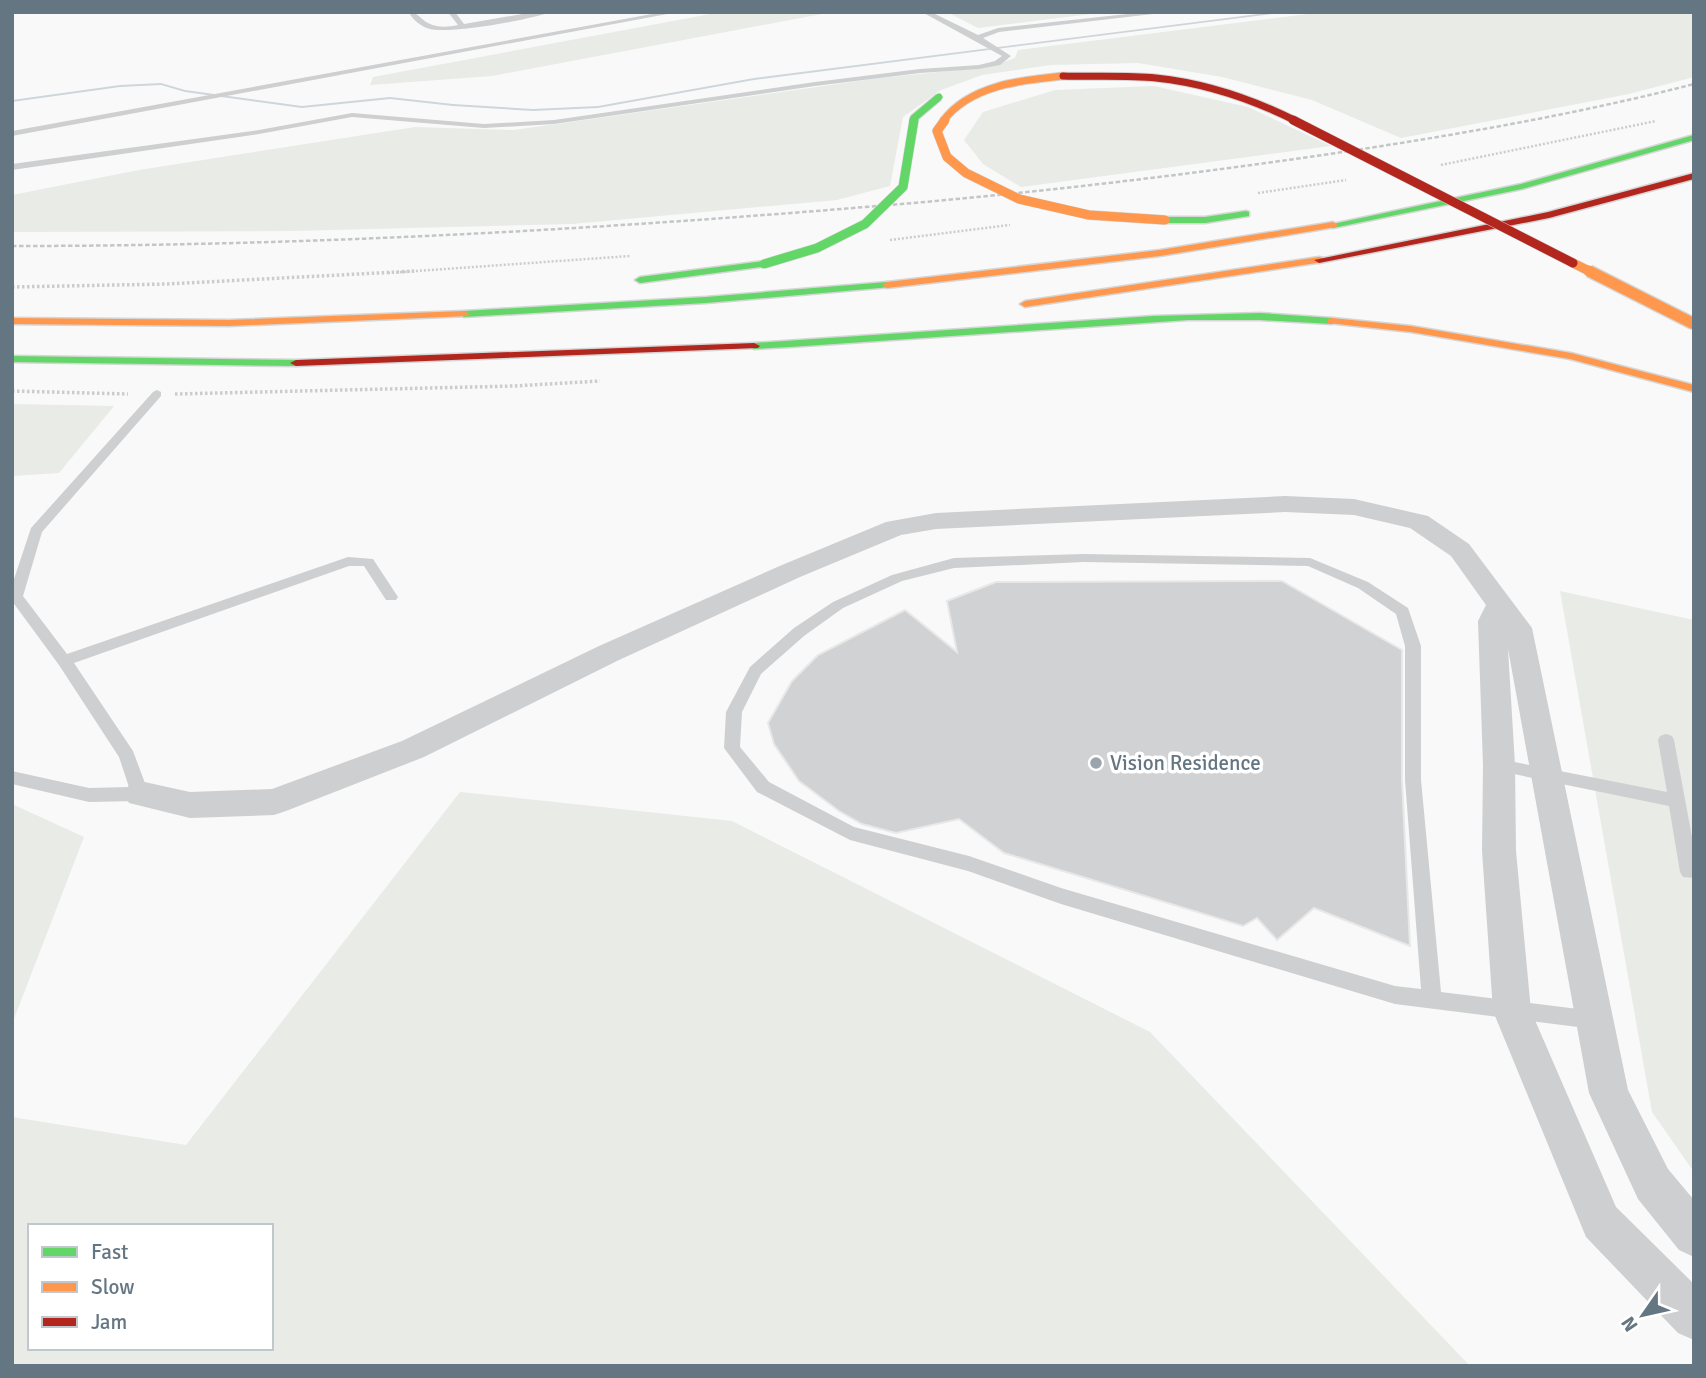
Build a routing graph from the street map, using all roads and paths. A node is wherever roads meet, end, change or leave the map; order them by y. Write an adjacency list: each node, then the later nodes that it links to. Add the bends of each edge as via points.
1 (412, 12): 9 (lane, via 429,27)
2 (451, 12): 9 (lane)
3 (547, 12): 8 (lane)
4 (675, 12): 11 (lane)
5 (925, 12): 10 (lane)
6 (1167, 12): 10 (lane, via 998,30)
7 (483, 15): 8 (lane)
8 (493, 22): 9 (lane)
9 (463, 27)
10 (981, 39): 14 (lane, via 1007,56 979,67 802,86 554,122 484,126 352,115)
11 (12, 134)
12 (1694, 135): 17 (highway); 24 (highway, via 1500,191 1375,218 1014,273 700,301 439,316 90,324)
13 (1390, 151): 20 (highway, bridge, via 1277,98 1196,75 1104,67 1009,74 971,81 943,94 914,118 903,187 865,224 817,248 764,264)
14 (12, 167)
15 (1694, 176): 22 (highway, via 1623,198 1420,243)
16 (1451, 181): 19 (highway)
17 (1400, 194)
18 (1269, 212): 26 (highway, bridge, via 1165,220 1089,215 1019,199 966,173 947,157 937,131 964,100 1040,78 1135,76 1226,92 1282,114)
19 (1548, 229)
20 (617, 282)
21 (344, 302): 23 (highway, via 264,309)
22 (1011, 306)
23 (12, 312)
24 (12, 321)
25 (862, 323): 27 (highway)
26 (1694, 324)
27 (606, 353): 28 (highway, via 280,363); 30 (highway, via 860,341 1159,318 1274,315 1503,344 1571,356)
28 (12, 359)
29 (611, 380): 32 (path)
30 (1694, 388)
31 (12, 391): 32 (path)
32 (157, 394): 35 (lane, via 37,531 16,596)
33 (391, 597): 35 (lane, via 368,562 348,561)
34 (1500, 605): 37 (street, via 1493,621); 38 (street, via 1518,628); 40 (street, via 1460,550 1419,522 1354,507 1285,504 936,521 895,528 791,571 609,653 414,749 275,802 190,805)
35 (64, 661): 40 (lane, via 127,755)
36 (1666, 740): 41 (lane)
37 (1499, 765): 38 (lane); 44 (street, via 1499,851)
38 (1545, 774): 41 (lane); 45 (street)
39 (12, 777): 40 (lane, via 89,795)
40 (140, 794)
41 (1677, 801): 42 (lane)
42 (1689, 872)
43 (1432, 1001): 43 (lane, via 1413,780 1413,646 1402,611 1363,585 1310,562 1084,558 954,563 897,578 838,605 755,671 734,712 732,748 763,786 850,833 969,864 1323,975); 44 (lane)
44 (1512, 1011): 45 (lane); 47 (street, via 1601,1222)
45 (1594, 1020): 46 (street, via 1609,1093 1653,1184)
46 (1694, 1235)
47 (1694, 1317)

